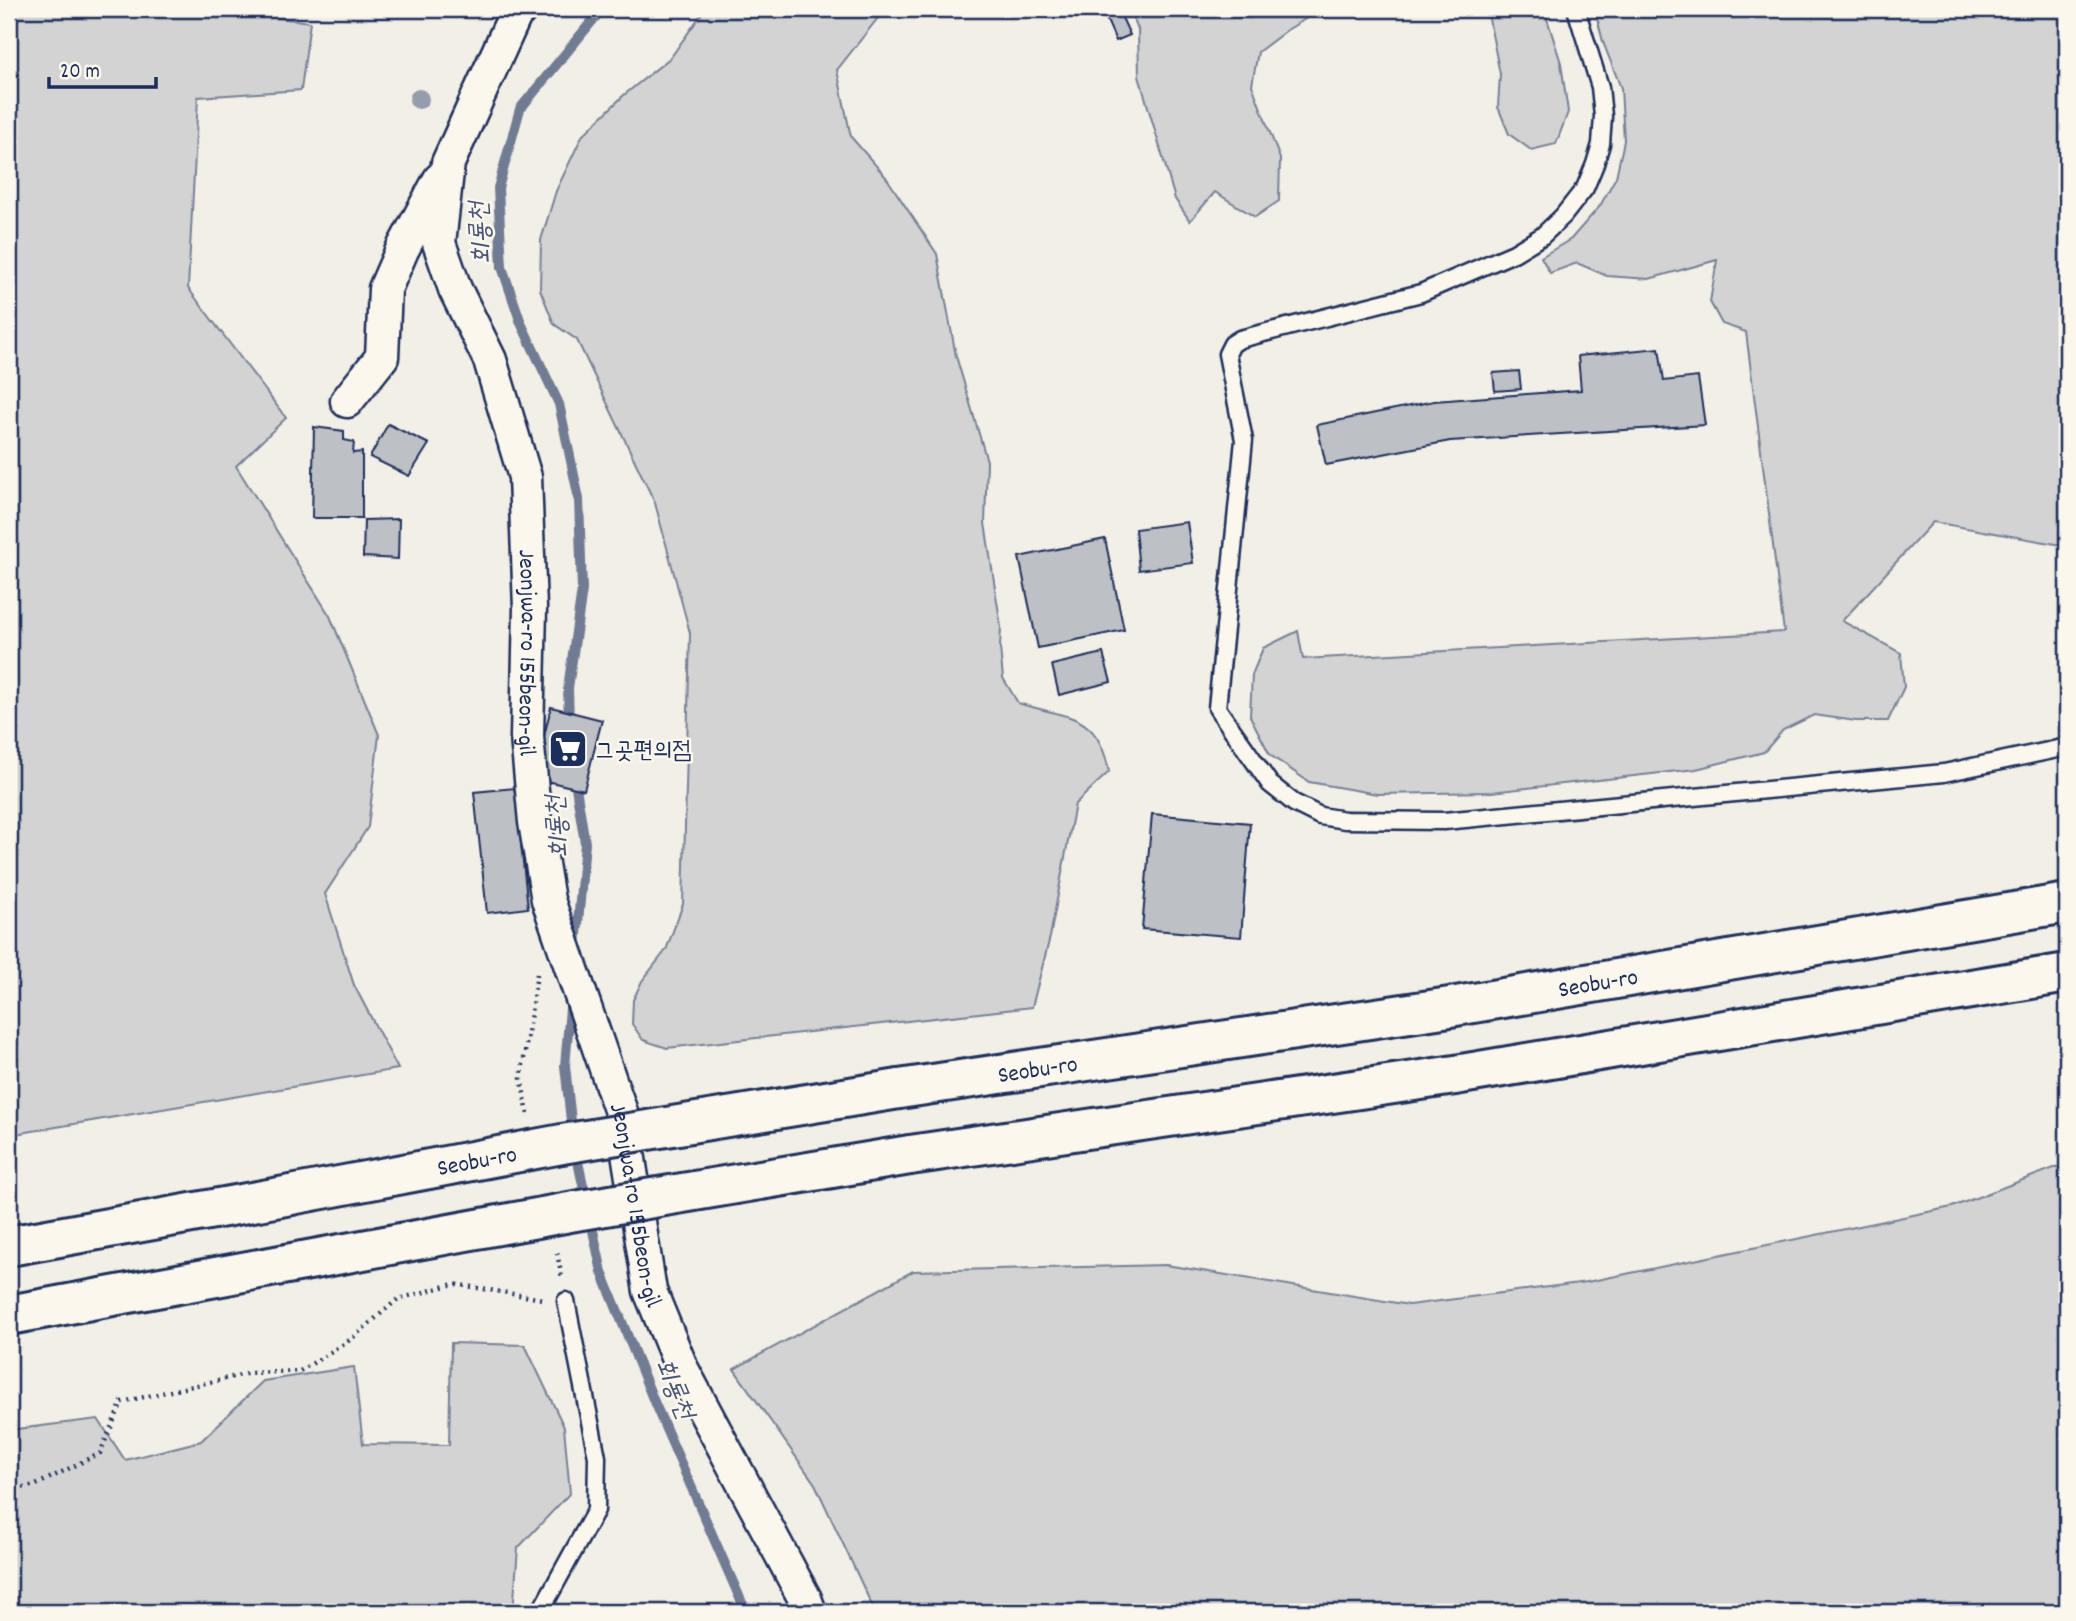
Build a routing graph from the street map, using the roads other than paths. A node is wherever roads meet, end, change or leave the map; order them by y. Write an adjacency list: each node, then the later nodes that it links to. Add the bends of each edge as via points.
1 (521, 9): 3 (street, Jeonjwa-ro 155beon-gil)
2 (1576, 9): 5 (lane, via 1600,87 1603,116 1595,164 1585,188 1563,216 1514,253 1421,293 1232,344 1227,354 1244,440 1217,708 1270,784 1320,816 1345,820 1444,821 1917,776)
3 (448, 163): 4 (street, via 385,289 382,357); 12 (street, Jeonjwa-ro 155beon-gil, via 439,243 455,289 490,360 525,477 530,608 527,737 548,900 622,1115 650,1291 682,1369)
4 (347, 401)
5 (2067, 747)
6 (2067, 903): 8 (highway, Seobu-ro, bridge, via 1450,1007 562,1144)
7 (2067, 973): 10 (highway, bridge, via 1455,1075 910,1155)
8 (9, 1246)
9 (566, 1301): 11 (lane, via 597,1457 596,1510)
10 (9, 1315)
11 (540, 1612)
12 (810, 1612)

